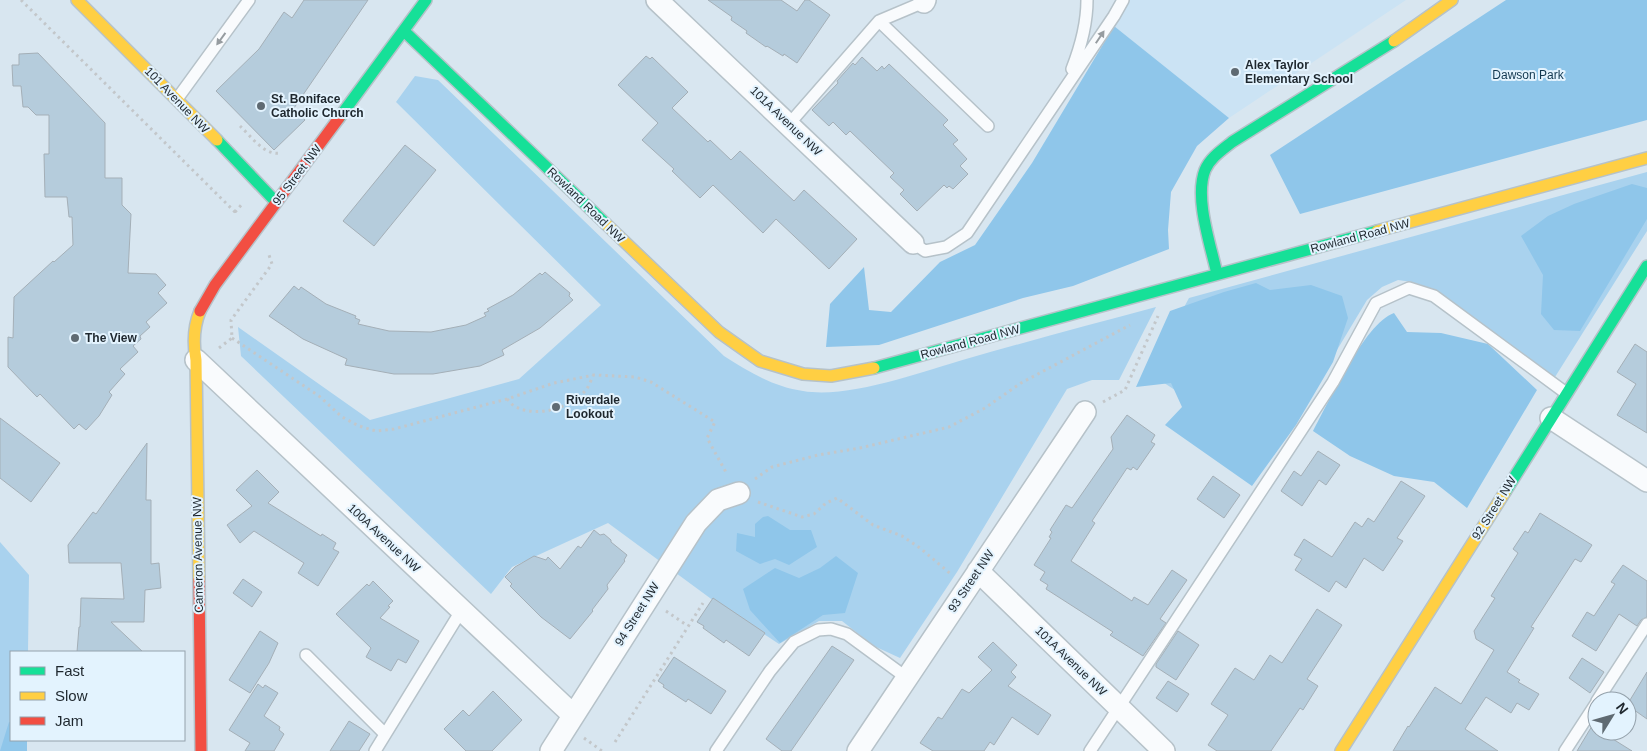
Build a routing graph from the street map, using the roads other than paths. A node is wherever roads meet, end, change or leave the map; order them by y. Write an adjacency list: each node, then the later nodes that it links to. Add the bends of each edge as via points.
1 (77, 0): 12 (street, 101 Avenue NW)
2 (249, 0): 12 (lane, one-way to 12)
3 (426, 0): 10 (street, 95 Street NW)
4 (657, 0): 13 (street, 101A Avenue NW)
5 (1087, 0): 11 (lane, via 1081,46)
6 (1123, 0): 11 (lane, one-way to 6)
7 (1452, 0): 19 (street, via 1402,36 1216,155 1205,170 1201,185)
8 (925, 1): 9 (lane)
9 (879, 21): 13 (lane); 14 (lane)
10 (404, 31): 16 (street, 95 Street NW); 19 (street, Rowland Road NW, via 719,332 760,361 802,374 831,376 858,372)
11 (1063, 92): 17 (lane, via 967,233 946,247 925,251)
12 (177, 99): 16 (street, 101 Avenue NW)
13 (789, 124): 17 (street, 101A Avenue NW)
14 (988, 126)
15 (1647, 158): 19 (street, Rowland Road NW)
16 (276, 202): 20 (street, 95 Street NW, via 199,312 192,344)
17 (913, 243)
18 (1647, 266): 21 (street, 92 Street NW)
19 (1217, 274)
20 (204, 356): 27 (street, 100A Avenue NW); 36 (street, Cameron Avenue NW)
21 (1566, 393): 23 (street, 92 Street NW); 32 (lane, via 1434,296 1409,288 1376,303 1333,382)
22 (1085, 412): 26 (street, 93 Street NW)
23 (1551, 418): 24 (street); 43 (street, 92 Street NW)
24 (1647, 481)
25 (739, 493): 34 (street, 94 Street NW, via 718,500 696,523)
26 (978, 571): 30 (street, 93 Street NW); 32 (street, 101A Avenue NW)
27 (462, 611): 34 (street, 100A Avenue NW); 35 (lane)
28 (1647, 624): 31 (lane)
29 (306, 655): 35 (lane)
30 (906, 678): 39 (lane, via 847,634 831,629 818,630 794,642 770,671); 40 (street, 93 Street NW)
31 (1603, 691)
32 (1119, 708): 41 (lane); 42 (street, 101A Avenue NW)
33 (1587, 717): 44 (lane)
34 (576, 725): 38 (street, 94 Street NW)
35 (386, 734): 37 (lane)
36 (201, 751)
37 (375, 751)
38 (551, 751)
39 (716, 751)
40 (858, 751)
41 (1090, 751)
42 (1164, 751)
43 (1341, 751)
44 (1565, 751)

